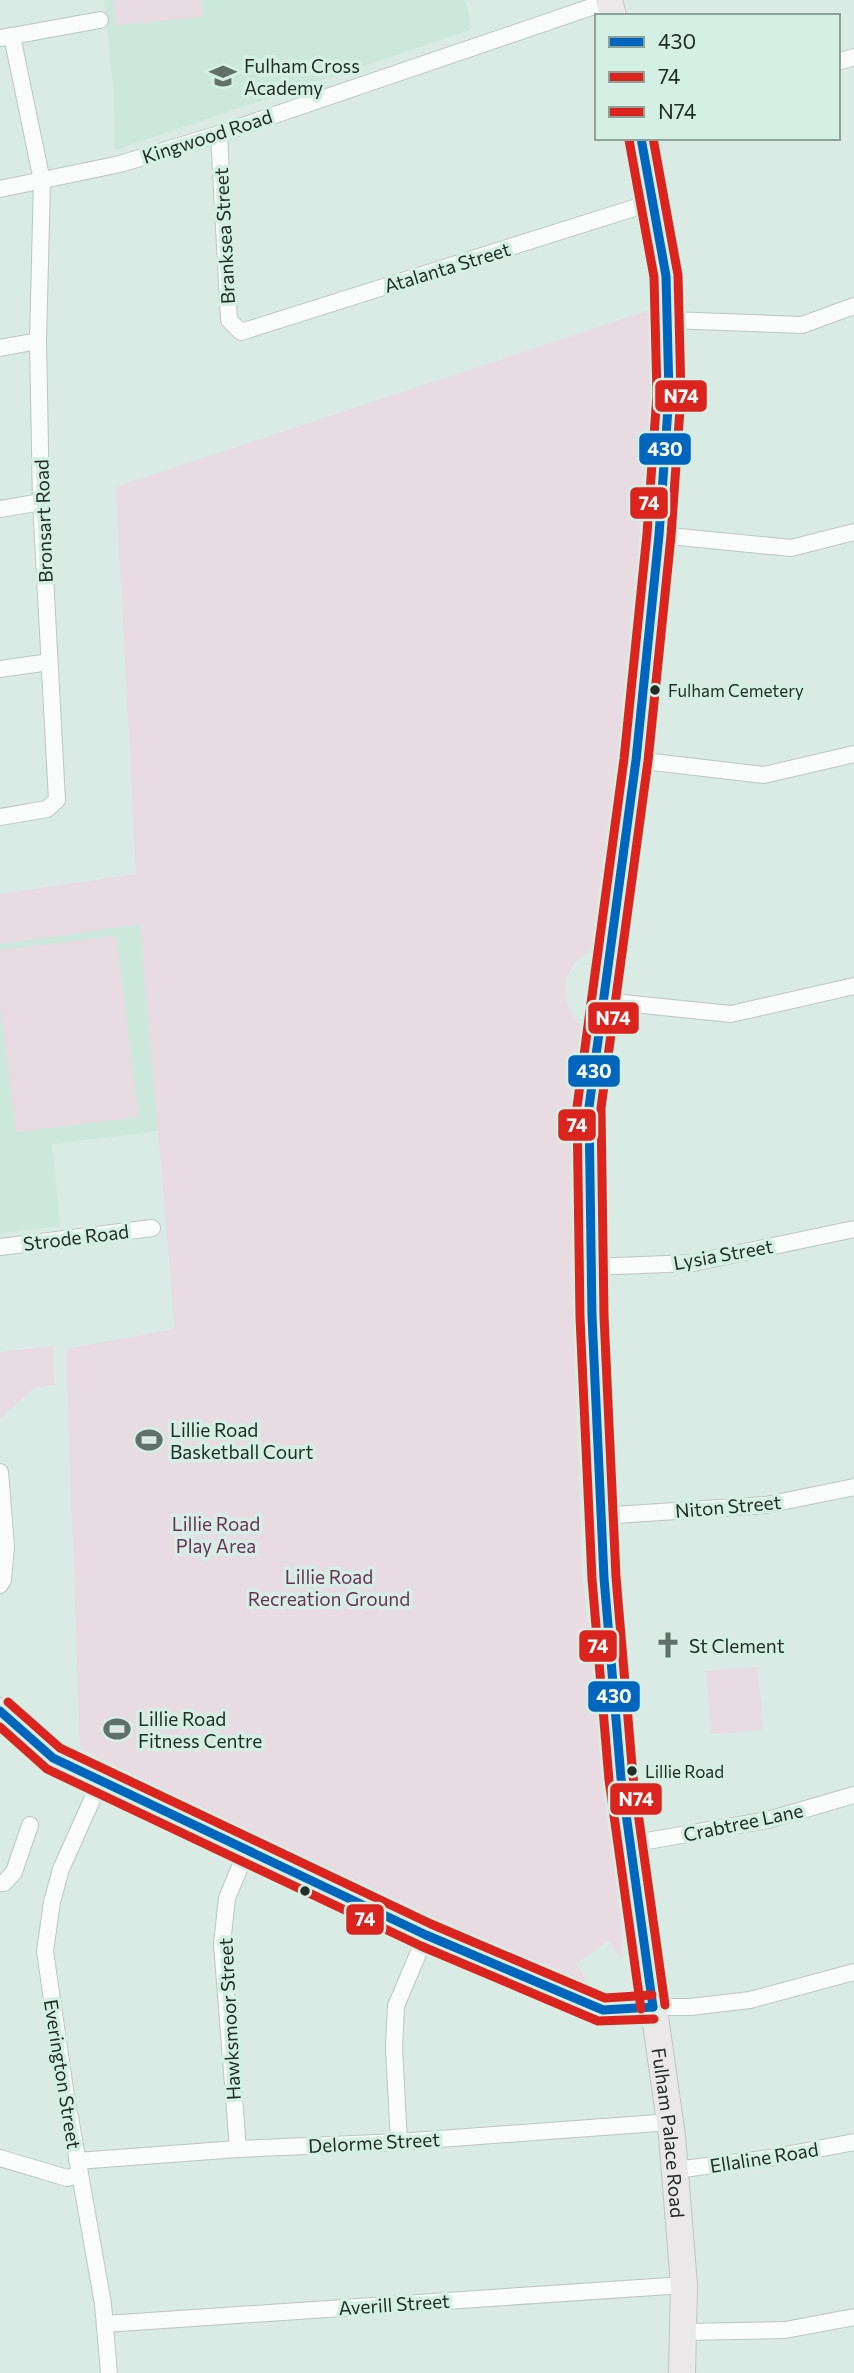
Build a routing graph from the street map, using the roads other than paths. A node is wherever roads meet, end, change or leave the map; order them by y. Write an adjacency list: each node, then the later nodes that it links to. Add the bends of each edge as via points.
1 (610, 6): 4 (street, Kingwood Road)
2 (100, 20): 3 (street)
3 (6, 37): 6 (street, Bronsart Road)
4 (219, 134): 6 (street, Kingwood Road, via 120,164); 11 (street, Branksea Street, via 229,320)
5 (641, 140): 8 (main road, Fulham Palace Road)
6 (42, 181): 7 (street, Kingwood Road); 12 (street, Bronsart Road)
7 (0, 189)
8 (653, 202): 10 (main road, Fulham Palace Road); 11 (street, Atalanta Street)
9 (854, 306): 10 (street, via 802,325)
10 (669, 320): 17 (main road, Fulham Palace Road, via 670,394)
11 (241, 332)
12 (38, 341): 13 (street); 14 (street, Bronsart Road)
13 (0, 348)
14 (41, 502): 15 (street); 18 (street, Bronsart Road)
15 (0, 509)
16 (854, 532): 17 (street, via 791,548)
17 (659, 535): 21 (main road, Fulham Palace Road)
18 (49, 662): 19 (street); 22 (street, Bronsart Road, via 57,800 47,809)
19 (0, 669)
20 (854, 754): 21 (street, via 764,775)
21 (636, 760): 24 (main road, Fulham Palace Road)
22 (0, 817)
23 (854, 986): 24 (street, via 731,1014)
24 (603, 1000): 28 (main road, Fulham Palace Road, via 589,1107)
25 (152, 1228): 27 (street, Strode Road)
26 (854, 1229): 28 (street, Lysia Street, via 693,1263)
27 (0, 1247)
28 (590, 1267): 31 (main road, Fulham Palace Road)
29 (0, 1472): 32 (street, via 6,1546)
30 (854, 1487): 31 (street, Niton Street, via 766,1505)
31 (600, 1516): 37 (main road, Fulham Palace Road)
32 (0, 1585)
33 (0, 1712): 34 (main road, via 53,1758)
34 (100, 1782): 38 (main road); 48 (street, Everington Street, via 61,1869 45,1951)
35 (854, 1796): 37 (street, Crabtree Lane, via 768,1820)
36 (30, 1825): 39 (street, via 15,1872)
37 (630, 1844): 42 (main road, Fulham Palace Road)
38 (247, 1850): 40 (main road); 46 (street, Hawksmoor Street, via 227,1898 222,1944)
39 (0, 1883)
40 (426, 1935): 42 (main road, via 603,2010); 44 (street, via 396,2006)
41 (854, 1972): 42 (street, via 750,2000)
42 (653, 2007): 43 (main road, Fulham Palace Road)
43 (671, 2122): 44 (street, Delorme Street); 49 (main road, Fulham Palace Road)
44 (400, 2142): 46 (street, Delorme Street)
45 (854, 2142): 49 (street, Ellaline Road)
46 (238, 2149): 48 (street, Delorme Street)
47 (0, 2158): 48 (street, Delorme Street, via 67,2178)
48 (78, 2168): 52 (street, Everington Street)
49 (675, 2170): 50 (main road, Fulham Palace Road)
50 (684, 2285): 52 (street, Averill Street); 53 (main road, Fulham Palace Road)
51 (854, 2317): 53 (street, via 785,2330)
52 (105, 2324): 54 (street, Everington Street)
53 (684, 2332): 55 (main road, Fulham Palace Road)
54 (109, 2373)
55 (682, 2373)

